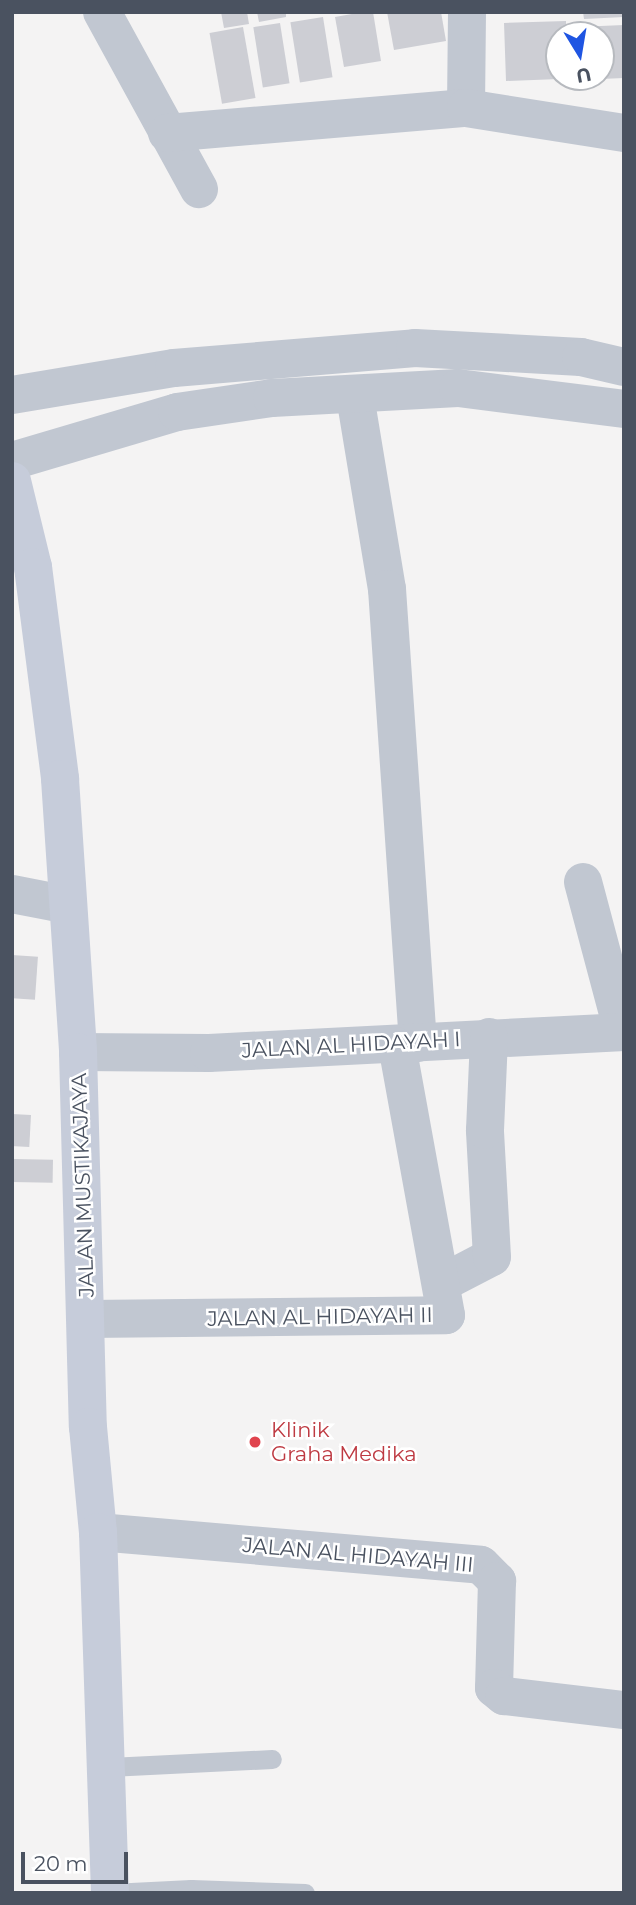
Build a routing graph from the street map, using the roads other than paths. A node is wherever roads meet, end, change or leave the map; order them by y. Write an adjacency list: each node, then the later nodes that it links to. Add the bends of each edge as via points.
1 (102, 12): 5 (street)
2 (467, 12): 3 (street)
3 (466, 108): 4 (street); 5 (street)
4 (624, 133)
5 (167, 134): 6 (street)
6 (199, 189)
7 (624, 367): 8 (street, via 581,357 415,348 174,368)
8 (81, 382): 9 (street); 12 (street)
9 (12, 395)
10 (355, 396): 11 (street, via 457,387); 12 (street, via 272,398 177,412); 20 (street, JALAN AL HIDAYAH II, via 387,589)
11 (624, 409)
12 (88, 439): 13 (street)
13 (12, 461)
14 (12, 481): 17 (main road, JALAN MUSTIKAJAYA, via 47,660)
15 (583, 882): 18 (street)
16 (12, 894): 17 (street)
17 (68, 905): 21 (main road, JALAN MUSTIKAJAYA)
18 (624, 1032): 19 (street, JALAN AL HIDAYAH I)
19 (489, 1037): 20 (street, JALAN AL HIDAYAH I); 22 (street, via 485,1130 492,1257)
20 (407, 1044): 21 (street, JALAN AL HIDAYAH I); 22 (street, JALAN AL HIDAYAH II)
21 (78, 1052): 23 (main road, JALAN MUSTIKAJAYA)
22 (442, 1283): 23 (street, JALAN AL HIDAYAH II, via 448,1308 438,1318)
23 (87, 1319): 24 (main road, JALAN MUSTIKAJAYA, via 88,1427)
24 (98, 1532): 25 (street, JALAN AL HIDAYAH III, via 481,1565 497,1581 494,1688 505,1696); 27 (main road, JALAN MUSTIKAJAYA)
25 (624, 1710)
26 (272, 1759): 27 (lane)
27 (108, 1767): 28 (main road, JALAN MUSTIKAJAYA)
28 (111, 1893): 29 (lane, via 191,1888)
29 (305, 1893)

